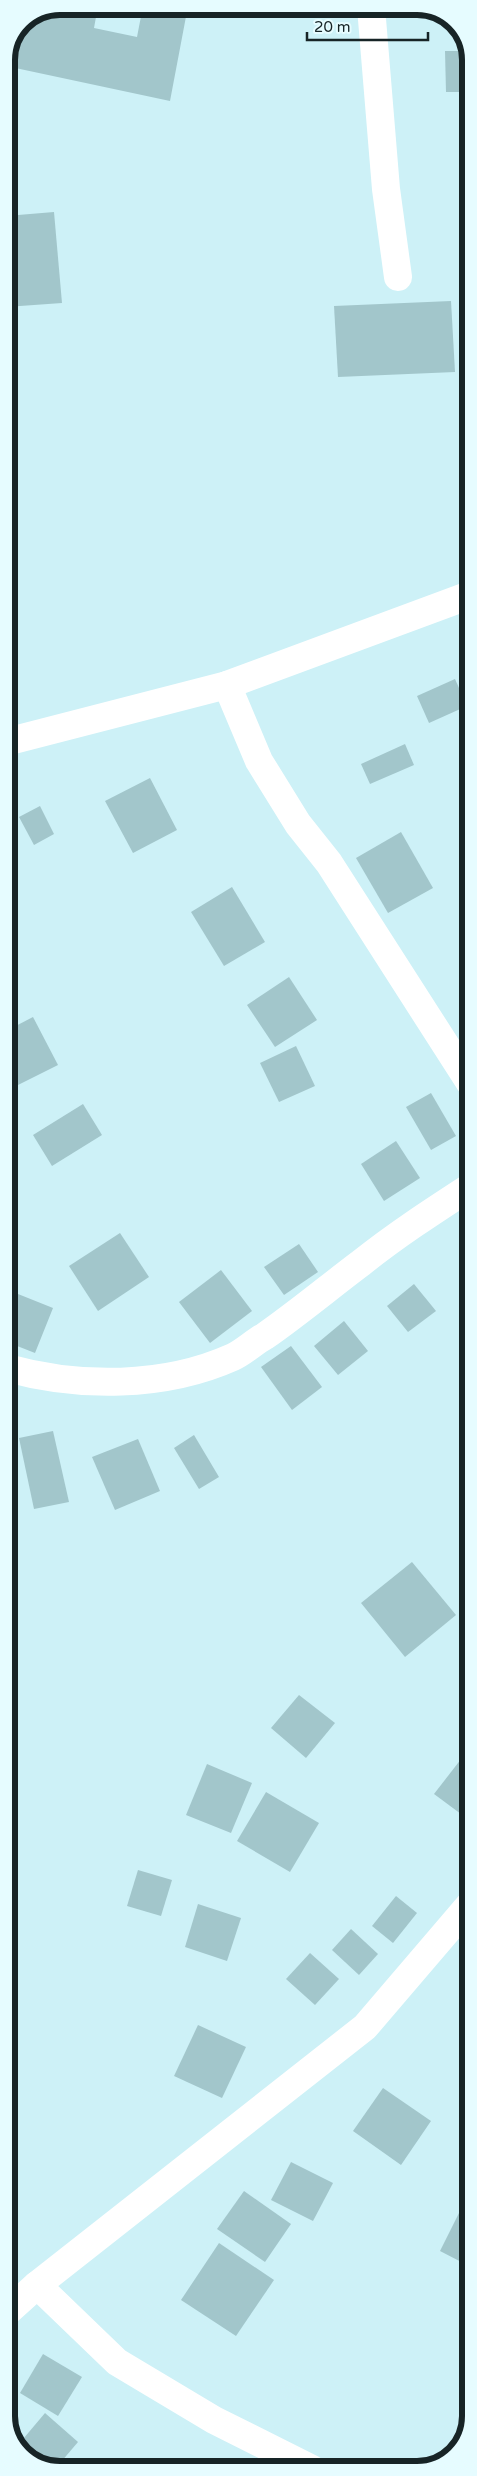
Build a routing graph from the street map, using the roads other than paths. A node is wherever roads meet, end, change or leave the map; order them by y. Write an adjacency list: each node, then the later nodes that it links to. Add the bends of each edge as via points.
1 (372, 15): 2 (street, via 386,189)
2 (398, 277)
3 (462, 598): 4 (street)
4 (227, 685): 5 (street); 6 (street, via 259,761 293,816 329,863)
5 (15, 740)
6 (462, 1071)
7 (462, 1192): 8 (street, via 362,1262 304,1309 234,1356 183,1374 131,1381 84,1381 34,1376)
8 (15, 1371)
9 (462, 1914): 10 (street, via 365,2027)
10 (37, 2285): 11 (street); 12 (street, via 118,2362 214,2420)
11 (15, 2305)
12 (296, 2461)

